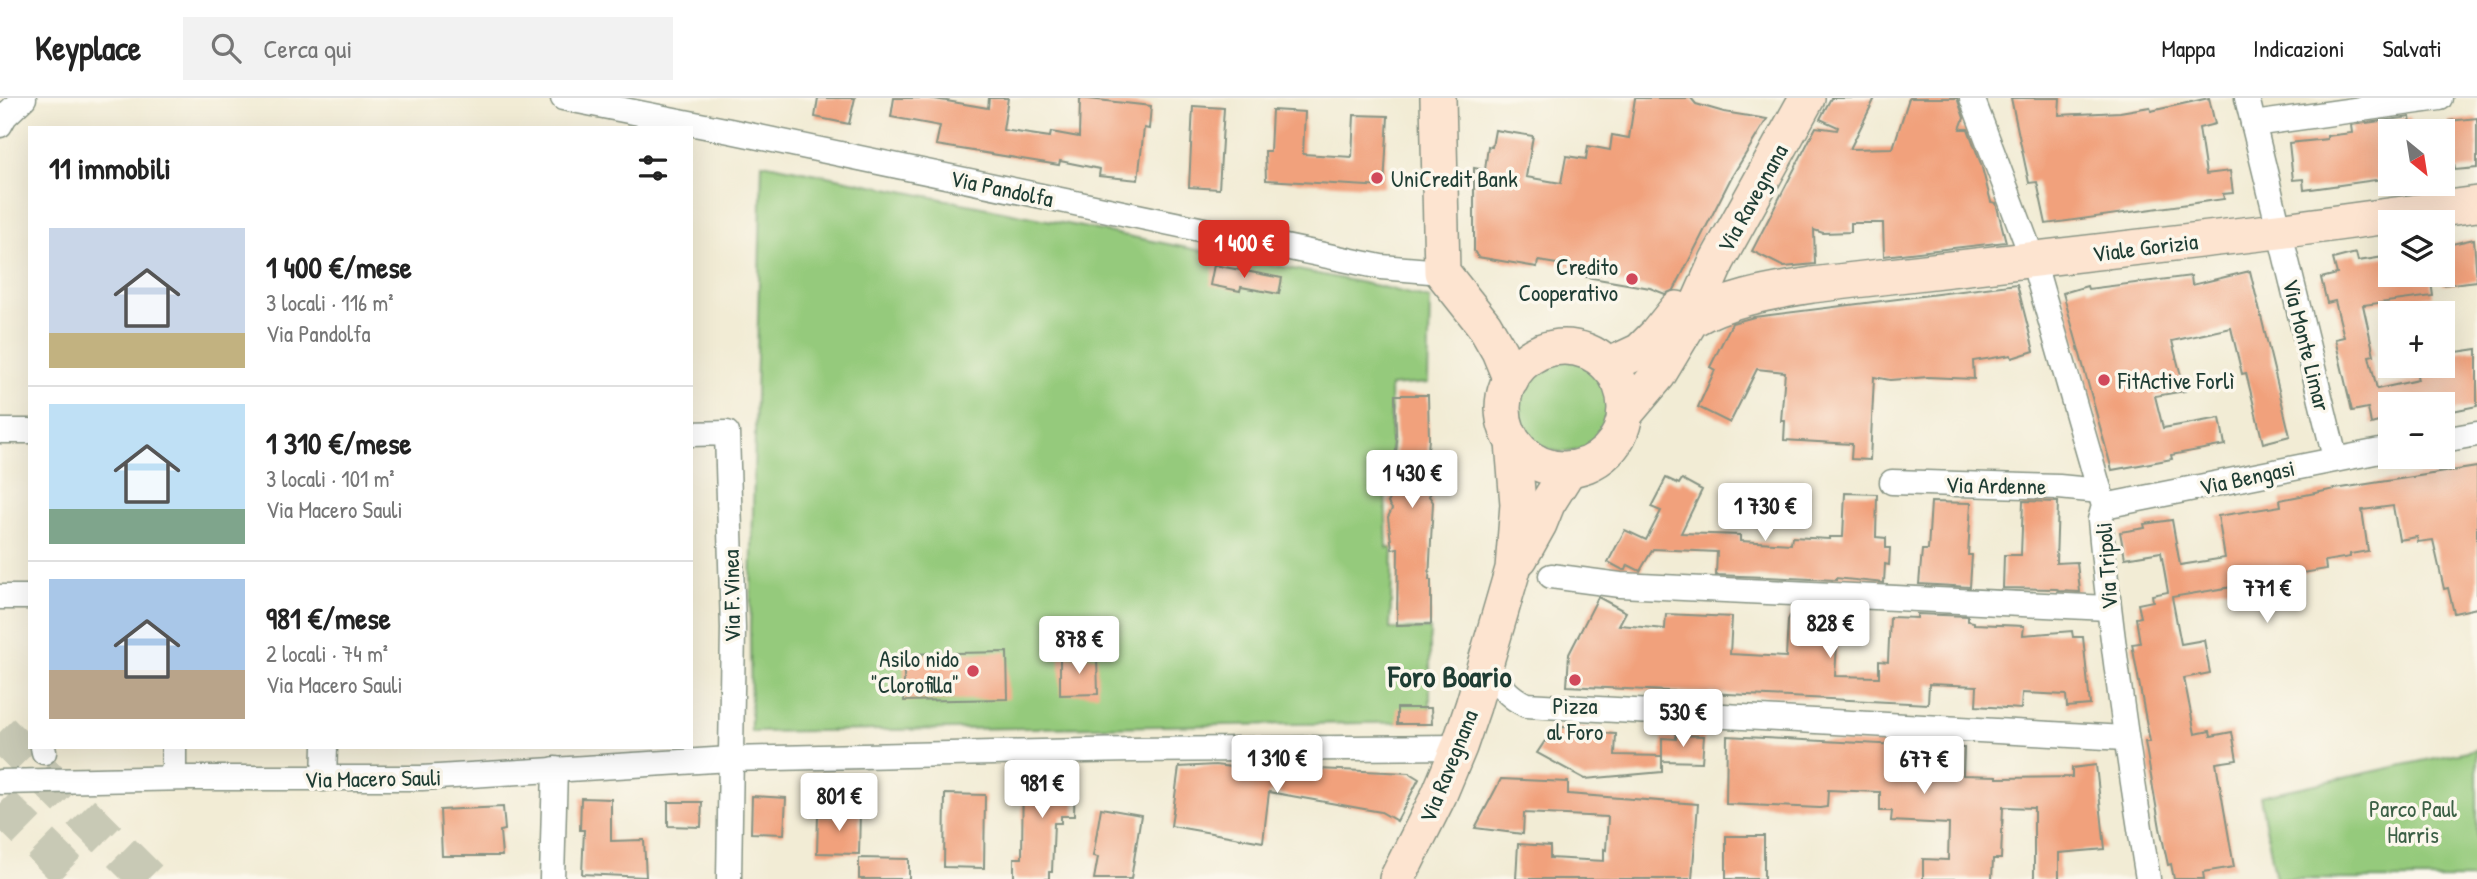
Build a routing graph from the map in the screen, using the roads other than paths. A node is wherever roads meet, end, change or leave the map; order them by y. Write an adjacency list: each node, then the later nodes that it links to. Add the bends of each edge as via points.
1 (24, 98): 9 (street)
2 (563, 98): 14 (street, Via Pandolfa, via 1381,267)
3 (1438, 98): 14 (main road)
4 (1807, 98): 13 (main road, Via Ravegnana)
5 (1972, 98): 12 (street, Via Tripoli)
6 (2247, 98): 8 (street, Via Monte Limar)
7 (2440, 98): 8 (street)
8 (2253, 124): 11 (street, Via Monte Limar)
9 (0, 125)
10 (2477, 204): 11 (main road, Viale Gorizia)
11 (2278, 231): 12 (main road, Viale Gorizia); 27 (street, Via Monte Limar)
12 (2033, 260): 15 (main road, Viale Gorizia); 30 (street, Via Tripoli)
13 (1717, 261): 15 (main road, Viale Gorizia, via 1752,275); 16 (main road, Via Ravegnana); 17 (main road, Via Ravegnana, via 1649,343)
14 (1441, 272): 18 (main road, via 1484,325)
15 (1812, 285): 16 (main road, Viale Gorizia, via 1748,296)
16 (1691, 320): 19 (main road, Via Ravegnana, via 1658,375)
17 (1608, 366): 18 (main road, via 1583,350 1553,349 1526,361); 19 (main road, via 1625,396)
18 (1511, 380): 25 (main road, via 1504,414)
19 (1625, 414): 28 (main road, via 1608,452 1583,467)
20 (0, 431): 21 (street)
21 (28, 431)
22 (693, 434): 42 (street, Via F.Vinea, via 727,433 733,628)
23 (2477, 435): 24 (street)
24 (2455, 438)
25 (1513, 442): 28 (main road, via 1537,463); 31 (main road, Via Ravegnana, via 1518,504)
26 (2378, 451): 27 (street, Via Bengasi)
27 (2335, 458): 30 (street, Via Bengasi)
28 (1569, 469): 31 (main road, Via Ravegnana)
29 (1892, 482): 30 (street, Via Ardenne, via 2059,487)
30 (2102, 499): 35 (street, Via Tripoli)
31 (1513, 569): 36 (main road, Via Ravegnana)
32 (1551, 576): 35 (street, via 1620,585)
33 (0, 597): 34 (street)
34 (28, 597)
35 (2108, 608): 37 (street, Via Tripoli)
36 (1485, 663): 37 (street, via 1507,693 1526,705); 38 (main road, Via Ravegnana)
37 (2125, 737): 50 (street, Via Tripoli)
38 (1459, 747): 42 (street, Via Macero Sauli); 49 (main road, Via Ravegnana)
39 (175, 749): 44 (street)
40 (189, 749): 44 (street)
41 (325, 749): 45 (street)
42 (730, 759): 43 (street, Via Macero Sauli); 48 (street, Via F.Vinea)
43 (555, 769): 45 (street, Via Macero Sauli); 47 (street)
44 (182, 778): 45 (street, Via Macero Sauli); 46 (street, Via Macero Sauli)
45 (324, 779)
46 (0, 782)
47 (552, 879)
48 (729, 879)
49 (1397, 879)
50 (2148, 879)

